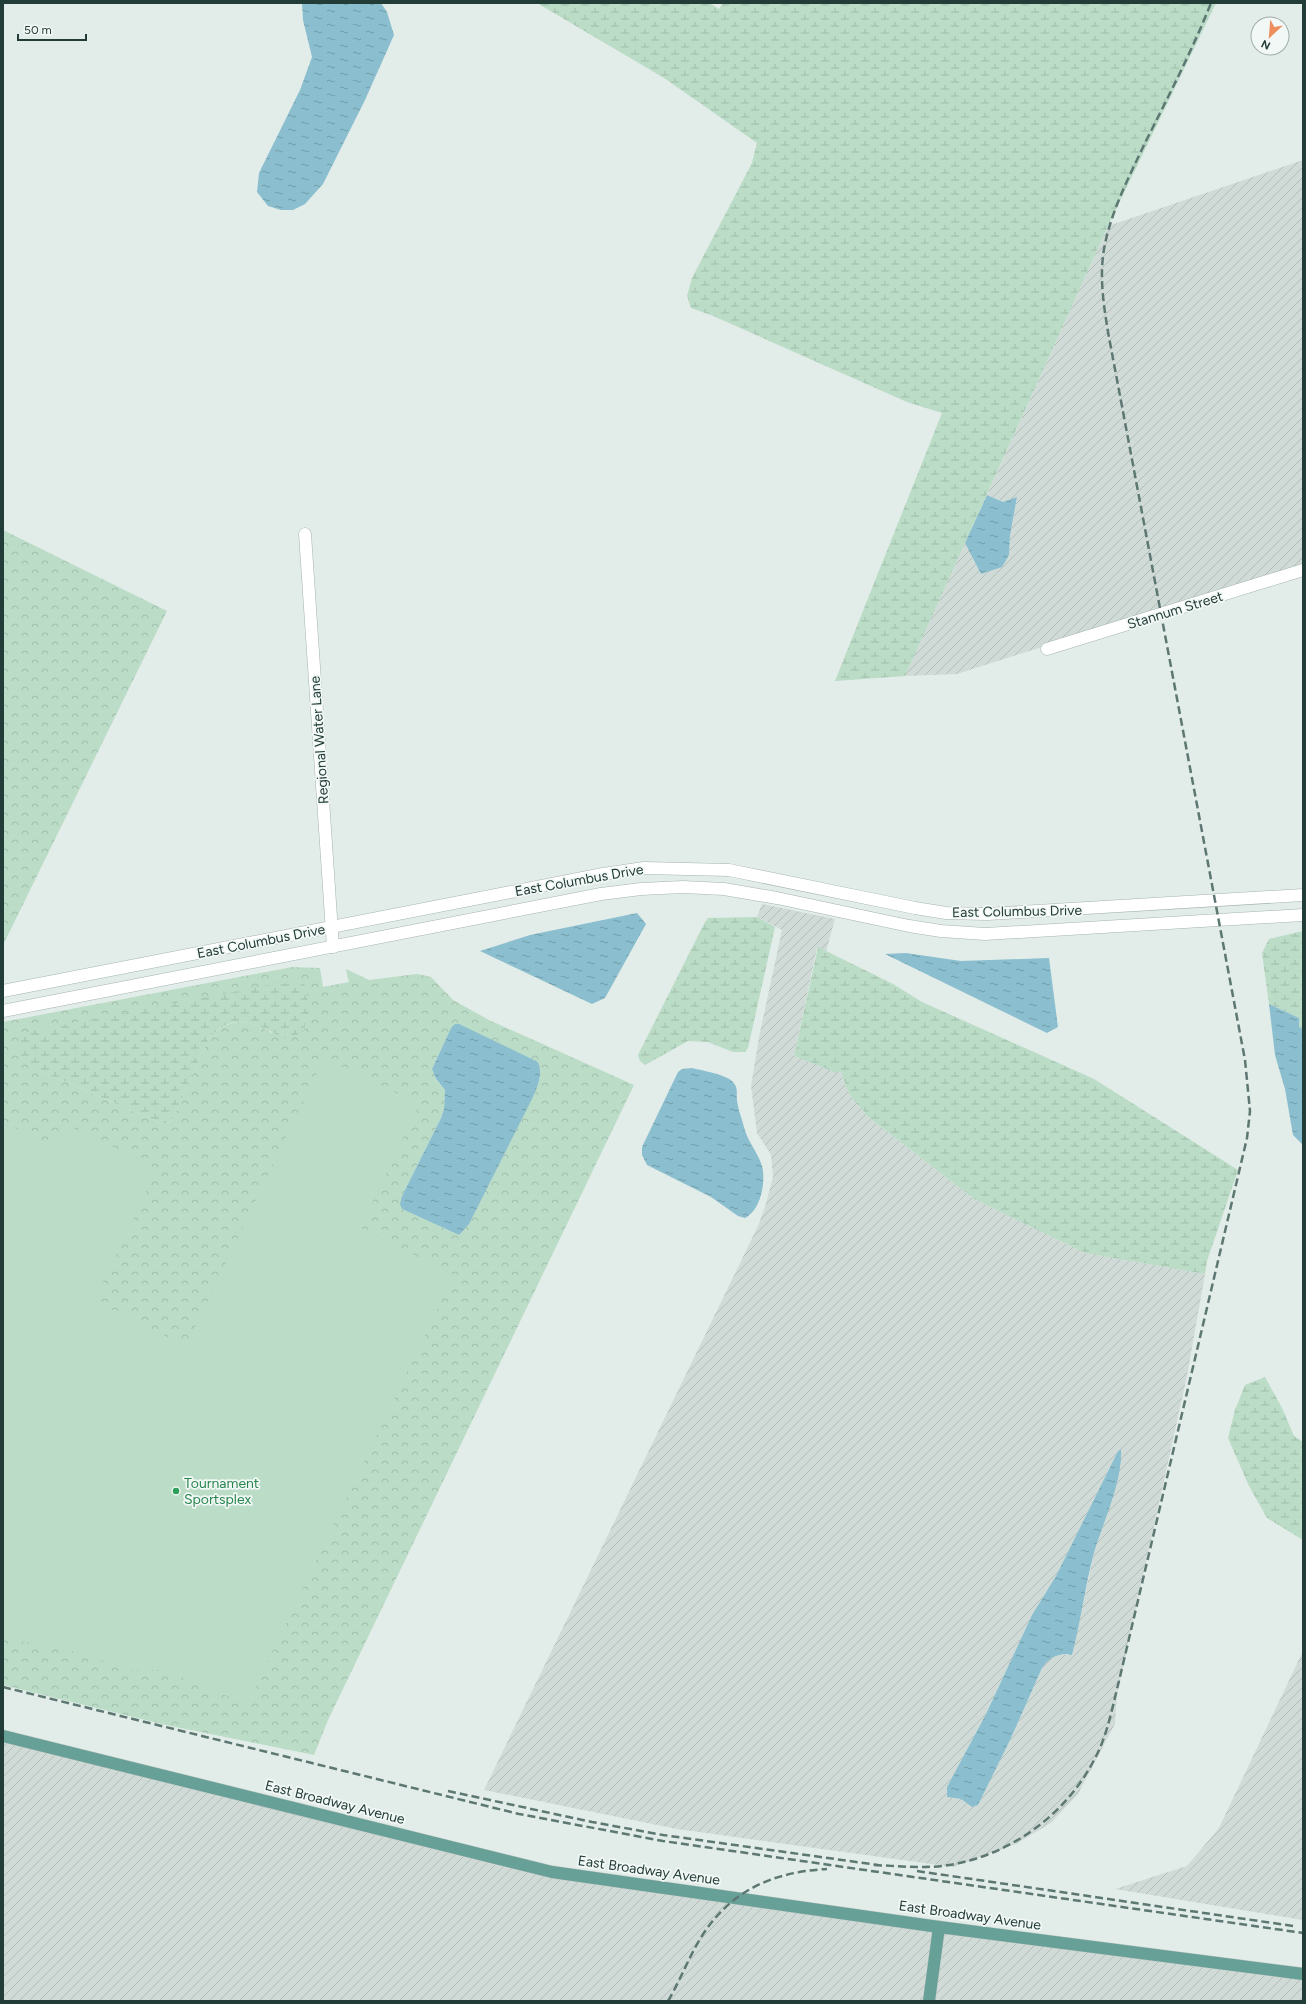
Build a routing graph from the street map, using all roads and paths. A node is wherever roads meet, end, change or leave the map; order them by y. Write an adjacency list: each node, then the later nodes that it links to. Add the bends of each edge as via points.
1 (305, 534): 8 (street, Regional Water Lane)
2 (1303, 570): 3 (street, Stannum Street)
3 (1047, 649)
4 (804, 884): 5 (street, East Columbus Drive, via 915,908 946,913 987,914); 6 (street); 8 (street, East Columbus Drive, via 729,870 644,868)
5 (1303, 895)
6 (800, 904): 7 (street, East Columbus Drive, via 909,926 985,934); 9 (street, East Columbus Drive, via 724,889 641,889 601,894)
7 (1303, 915)
8 (332, 927): 9 (street, Regional Water Lane); 10 (street, East Columbus Drive)
9 (333, 947): 11 (street, East Columbus Drive)
10 (3, 991)
11 (3, 1011)
12 (3, 1736): 13 (main road, East Broadway Avenue, via 552,1872)
13 (938, 1927): 14 (main road, East Broadway Avenue); 15 (main road)
14 (1303, 1974)
15 (928, 2001)

